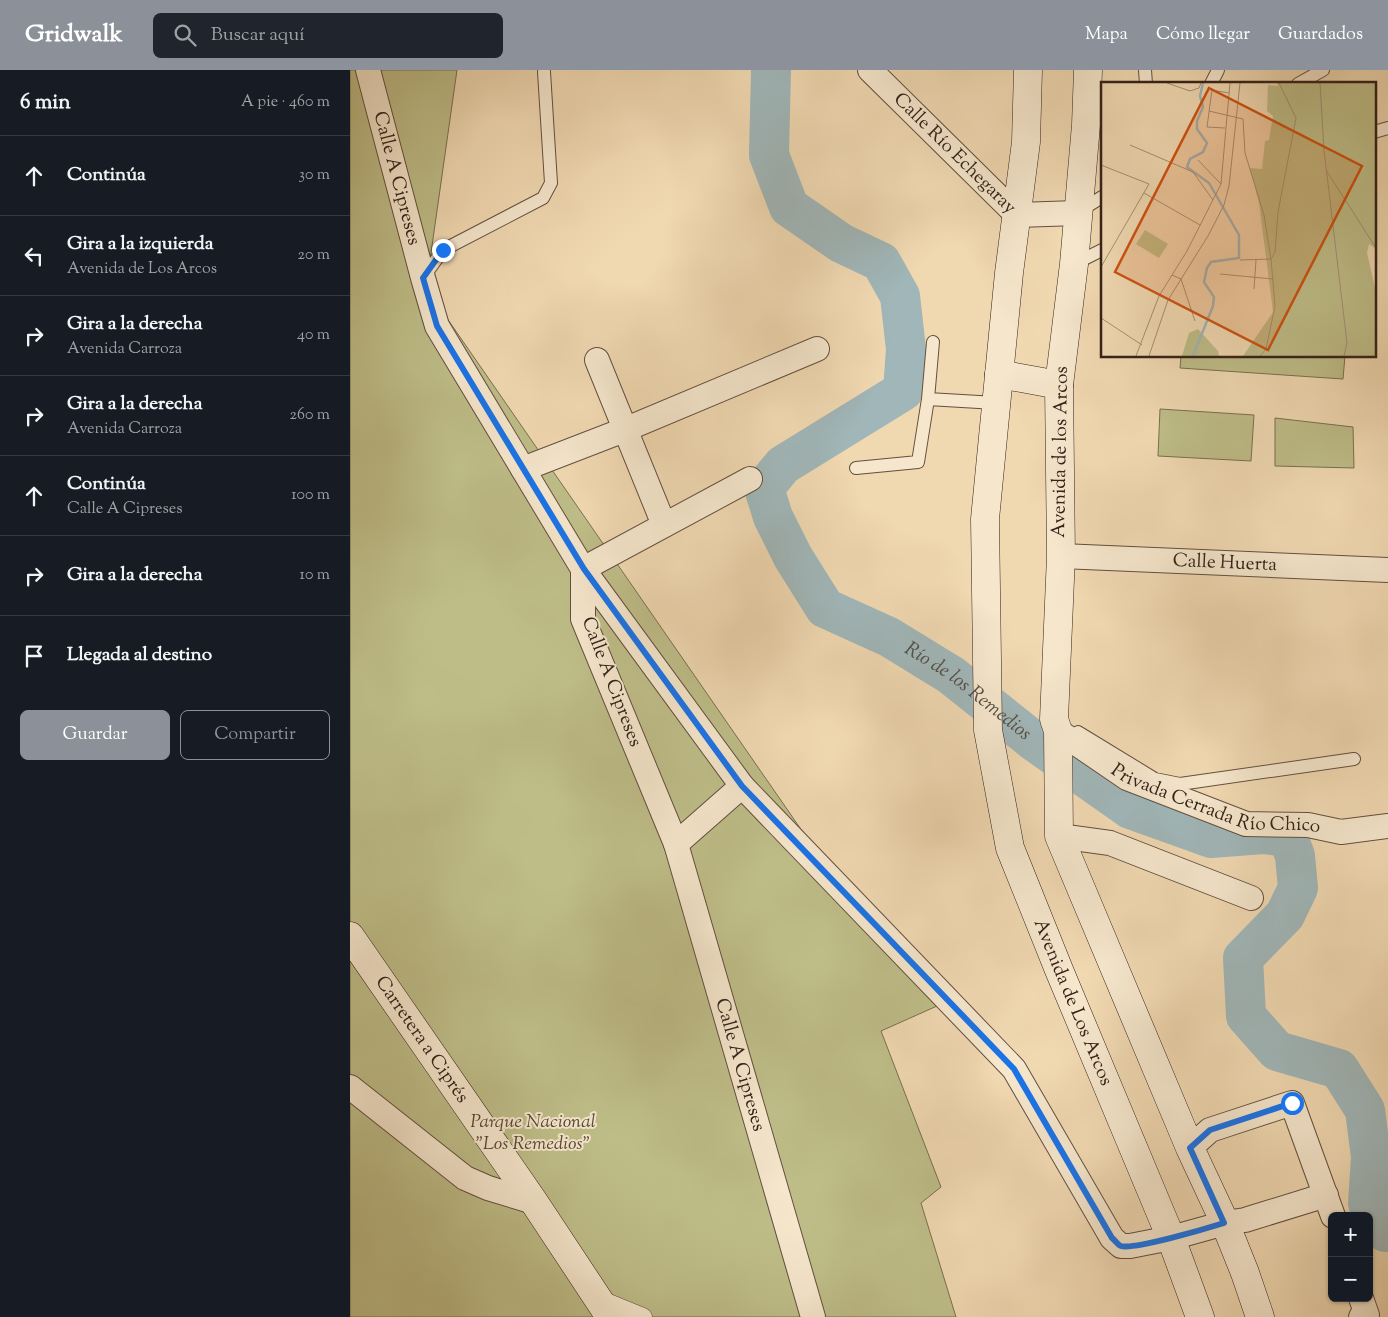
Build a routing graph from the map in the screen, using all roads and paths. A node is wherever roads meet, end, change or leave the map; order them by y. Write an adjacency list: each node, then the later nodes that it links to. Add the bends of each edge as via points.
1 (368, 70): 15 (street, Calle A Cipreses)
2 (870, 70): 12 (street, Calle Río Echegaray)
3 (1028, 70): 12 (main road, via 1026,142)
4 (1088, 70): 11 (main road, Avenida de los Arcos)
5 (1218, 70): 8 (lane)
6 (1323, 70): 9 (lane)
7 (544, 72): 15 (lane, via 551,183 543,198 443,250)
8 (1212, 82)
9 (1302, 82)
10 (1101, 198): 11 (lane)
11 (1078, 212): 12 (street, Calle Río Echegaray); 14 (main road, Avenida de los Arcos)
12 (1018, 215): 19 (main road)
13 (1101, 250): 14 (lane)
14 (1074, 264): 20 (main road, Avenida de los Arcos)
15 (423, 278): 25 (street, Calle A Cipreses, via 437,326)
16 (933, 342): 21 (lane)
17 (817, 349): 23 (street)
18 (597, 360): 23 (street)
19 (999, 374): 20 (main road); 22 (main road)
20 (1059, 385): 28 (main road, Avenida de los Arcos)
21 (928, 399): 22 (lane); 24 (lane, via 918,462)
22 (996, 403): 44 (main road, Avenida de Los Arcos, via 985,519 986,676 988,730 1010,848)
23 (624, 430): 25 (street); 27 (street)
24 (856, 468)
25 (523, 469): 29 (street, Calle A Cipreses)
26 (750, 479): 27 (street)
27 (664, 525): 29 (street)
28 (1061, 556): 30 (street, Calle Huerta); 31 (main road, Avenida de los Arcos)
29 (584, 569): 33 (street); 36 (street, Calle A Cipreses, via 582,619)
30 (1388, 570)
31 (1056, 731): 32 (lane, via 1089,738 1155,779 1180,784); 34 (street, Privada Cerrada Río Chico, via 1127,778 1246,824 1308,825 1341,832); 35 (main road)
32 (1354, 758)
33 (742, 786): 36 (street); 44 (street, via 1014,1069 1112,1238 1121,1246 1130,1246)
34 (1388, 826)
35 (1059, 836): 37 (street, via 1110,843); 40 (main road)
36 (676, 844): 48 (street, Calle A Cipreses)
37 (1251, 898)
38 (350, 936): 41 (main road, Carretera a Ciprés)
39 (350, 1087): 41 (street, via 465,1178)
40 (1190, 1148): 42 (street, via 1210,1130 1292,1103); 43 (main road)
41 (534, 1202): 46 (main road, Carretera a Ciprés)
42 (1329, 1205): 43 (street)
43 (1224, 1223): 44 (street); 50 (main road)
44 (1171, 1238): 49 (main road, Avenida de Los Arcos)
45 (1362, 1302): 51 (street, via 1367,1315)
46 (604, 1308): 47 (street)
47 (643, 1317)
48 (813, 1317)
49 (1200, 1317)
50 (1260, 1317)
51 (1361, 1317)

